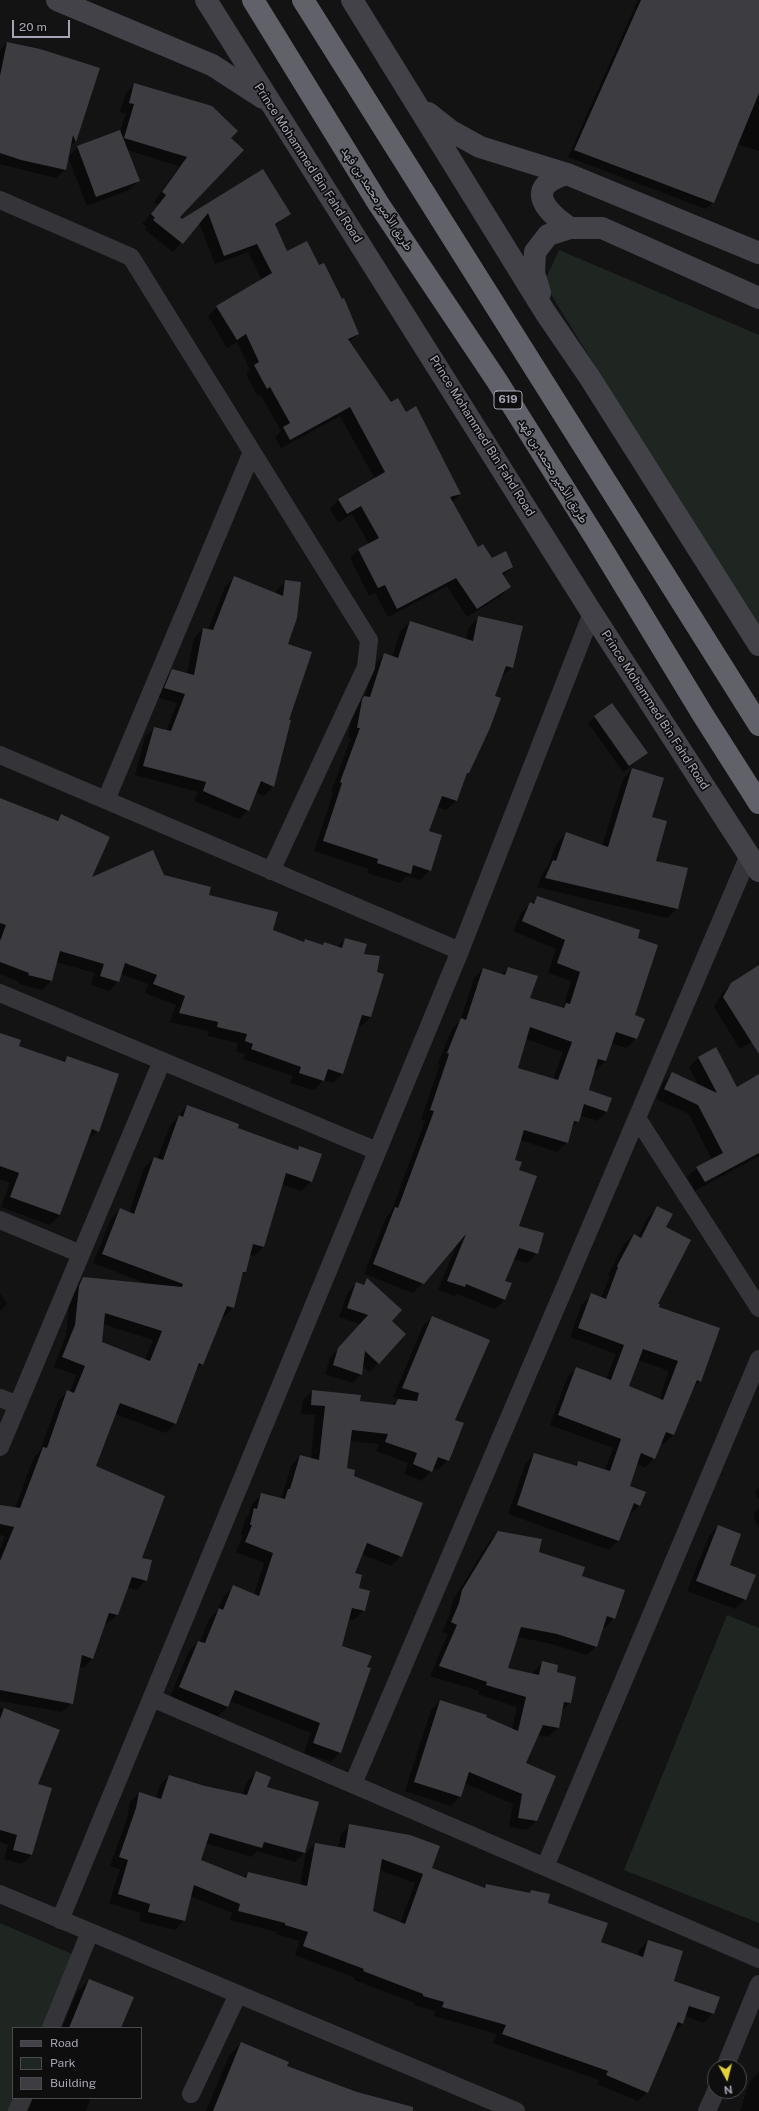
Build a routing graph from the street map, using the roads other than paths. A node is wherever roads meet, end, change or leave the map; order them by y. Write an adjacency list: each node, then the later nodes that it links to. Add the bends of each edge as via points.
1 (57, 0): 6 (main road, via 212,65)
2 (206, 0): 6 (main road, Prince Mohammed Bin Fahd Road)
3 (253, 0): 20 (highway, طريق الأمير محمد بن فهد / 619, via 378,203 497,381 580,512)
4 (303, 0): 17 (highway)
5 (352, 0): 7 (main road)
6 (269, 102): 15 (main road, Prince Mohammed Bin Fahd Road, via 437,363)
7 (415, 102): 8 (main road, via 451,132 480,146); 13 (main road)
8 (567, 174): 10 (main road, via 552,178 542,198 546,208); 11 (main road)
9 (0, 200): 14 (street, via 131,257)
10 (570, 228): 12 (main road, via 602,228); 13 (main road, via 548,235 535,252 534,273)
11 (759, 253)
12 (759, 298)
13 (545, 312): 16 (main road, via 590,378)
14 (252, 452): 19 (street); 22 (street, via 369,640 366,667)
15 (592, 613): 21 (main road, Prince Mohammed Bin Fahd Road); 23 (street)
16 (759, 645)
17 (759, 725)
18 (0, 755): 19 (street)
19 (106, 800): 22 (street)
20 (759, 803)
21 (754, 863): 26 (street)
22 (271, 871): 23 (street)
23 (460, 951): 27 (street)
24 (0, 993): 25 (street)
25 (162, 1061): 27 (street); 29 (street)
26 (637, 1118): 30 (street); 36 (street)
27 (377, 1151): 35 (street)
28 (0, 1220): 29 (street)
29 (81, 1254): 33 (street)
30 (759, 1308)
31 (759, 1359): 37 (street)
32 (0, 1398): 33 (street)
33 (18, 1405): 34 (street)
34 (0, 1447)
35 (152, 1698): 36 (street); 39 (street)
36 (353, 1784): 37 (street)
37 (545, 1867): 41 (street)
38 (0, 1894): 39 (street)
39 (60, 1920): 40 (street)
40 (90, 1932): 43 (street); 44 (street)
41 (759, 1959)
42 (759, 1984): 45 (street)
43 (238, 1994): 46 (street); 49 (street)
44 (51, 2027)
45 (728, 2059)
46 (191, 2094)
47 (23, 2099): 50 (street)
48 (712, 2099): 52 (street)
49 (481, 2104): 51 (street)
50 (17, 2111)
51 (516, 2111)
52 (707, 2111)

